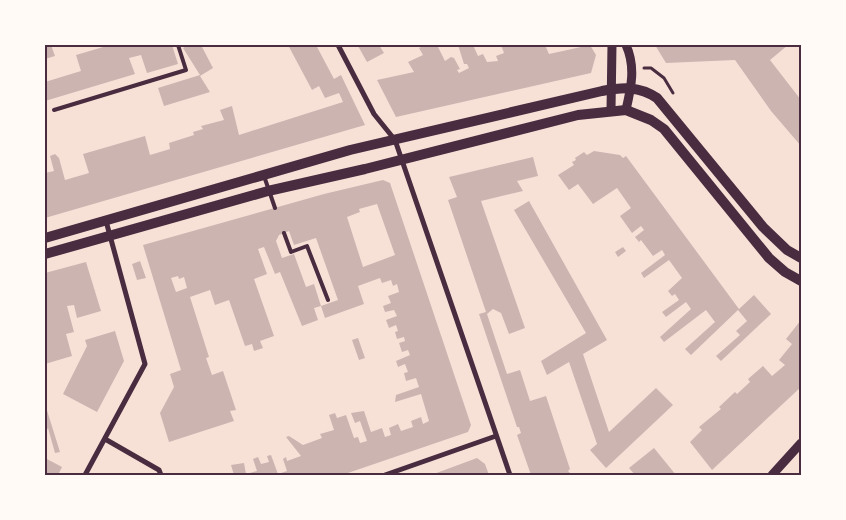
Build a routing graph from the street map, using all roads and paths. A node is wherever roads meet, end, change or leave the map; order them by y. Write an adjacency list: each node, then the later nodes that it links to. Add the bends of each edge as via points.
1 (178, 45): 7 (lane, via 186,70)
2 (338, 45): 10 (street, via 374,114)
3 (612, 45): 6 (street)
4 (626, 45): 5 (street, via 632,62)
5 (631, 87): 6 (main road); 9 (street); 20 (main road, via 657,98 764,227 787,250)
6 (610, 89): 8 (street); 10 (main road)
7 (54, 110)
8 (611, 110): 9 (main road); 11 (main road, via 578,115)
9 (626, 110): 21 (main road, via 652,120 672,137 769,258)
10 (395, 140): 11 (street); 12 (main road)
11 (402, 159): 13 (main road); 23 (street)
12 (264, 176): 13 (lane); 15 (main road)
13 (268, 190): 14 (lane); 17 (main road)
14 (275, 208)
15 (106, 221): 17 (street); 18 (main road)
16 (284, 233): 22 (lane, via 292,252 307,246)
17 (111, 234): 19 (main road); 24 (street, via 145,364)
18 (45, 238)
19 (45, 254)
20 (801, 258)
21 (797, 279)
22 (328, 300)
23 (496, 436): 28 (street); 29 (street)
24 (105, 439): 26 (street); 27 (street, via 160,470)
25 (801, 443): 30 (street)
26 (85, 475)
27 (161, 475)
28 (385, 475)
29 (510, 475)
30 (772, 475)

